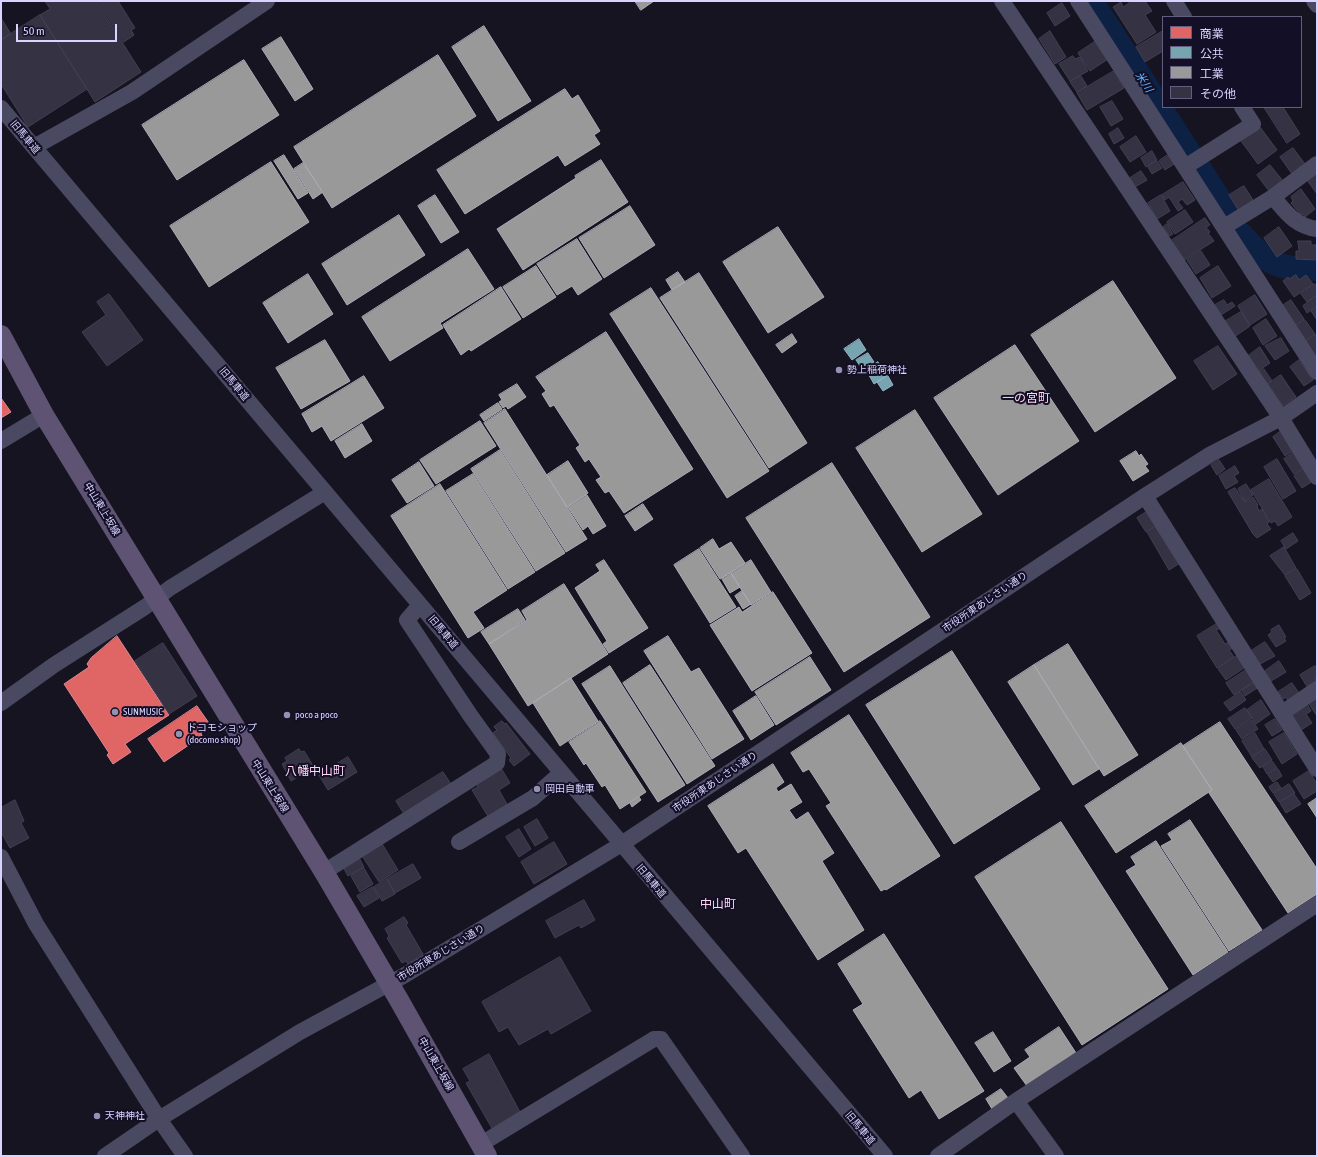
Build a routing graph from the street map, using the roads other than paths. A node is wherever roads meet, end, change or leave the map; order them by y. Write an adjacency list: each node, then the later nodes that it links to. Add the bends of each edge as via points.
1 (267, 1): 10 (street, via 132,92)
2 (1002, 1): 20 (street)
3 (1174, 1): 7 (street)
4 (1314, 1): 6 (street)
5 (1085, 3): 12 (street)
6 (1317, 5)
7 (1183, 16)
8 (1, 108): 10 (street, 旧馬車道)
9 (1243, 108): 12 (street, via 1253,124)
10 (34, 147): 23 (street, 旧馬車道)
11 (1317, 164): 13 (street)
12 (1185, 167): 14 (street)
13 (1273, 197): 14 (street); 15 (street, via 1294,221)
14 (1224, 227): 17 (street)
15 (1317, 229)
16 (1, 335): 19 (main road, 中山東上坂線)
17 (1317, 372)
18 (1317, 393): 20 (street, 市役所東あじさい通り)
19 (44, 415): 21 (street); 25 (main road, 中山東上坂線)
20 (1281, 418): 22 (street); 24 (street, 市役所東あじさい通り, via 1212,454)
21 (1, 441)
22 (1317, 477)
23 (325, 492): 25 (street); 26 (street, 旧馬車道)
24 (1145, 496): 29 (street); 33 (street, 市役所東あじさい通り)
25 (155, 599): 28 (street); 35 (main road, 中山東上坂線)
26 (420, 605): 31 (street, 旧馬車道); 35 (street, via 408,620 498,754 497,763)
27 (1317, 690): 29 (street)
28 (1, 703)
29 (1282, 713): 30 (street)
30 (1317, 769)
31 (561, 773): 32 (street, via 533,798); 33 (street, 旧馬車道)
32 (459, 842)
33 (620, 844): 37 (street, 市役所東あじさい通り); 44 (street, 旧馬車道)
34 (1, 857): 39 (street, via 36,924)
35 (324, 872): 37 (main road, 中山東上坂線)
36 (1317, 904): 38 (street)
37 (390, 984): 39 (street, 市役所東あじさい通り, via 300,1032); 40 (main road, 中山東上坂線)
38 (1016, 1101): 45 (street); 46 (street)
39 (159, 1119): 41 (street, 市役所東あじさい通り); 42 (street)
40 (484, 1150): 43 (street, via 654,1039 662,1039)
41 (104, 1156)
42 (185, 1156)
43 (742, 1156)
44 (885, 1156)
45 (938, 1156)
46 (1056, 1156)

